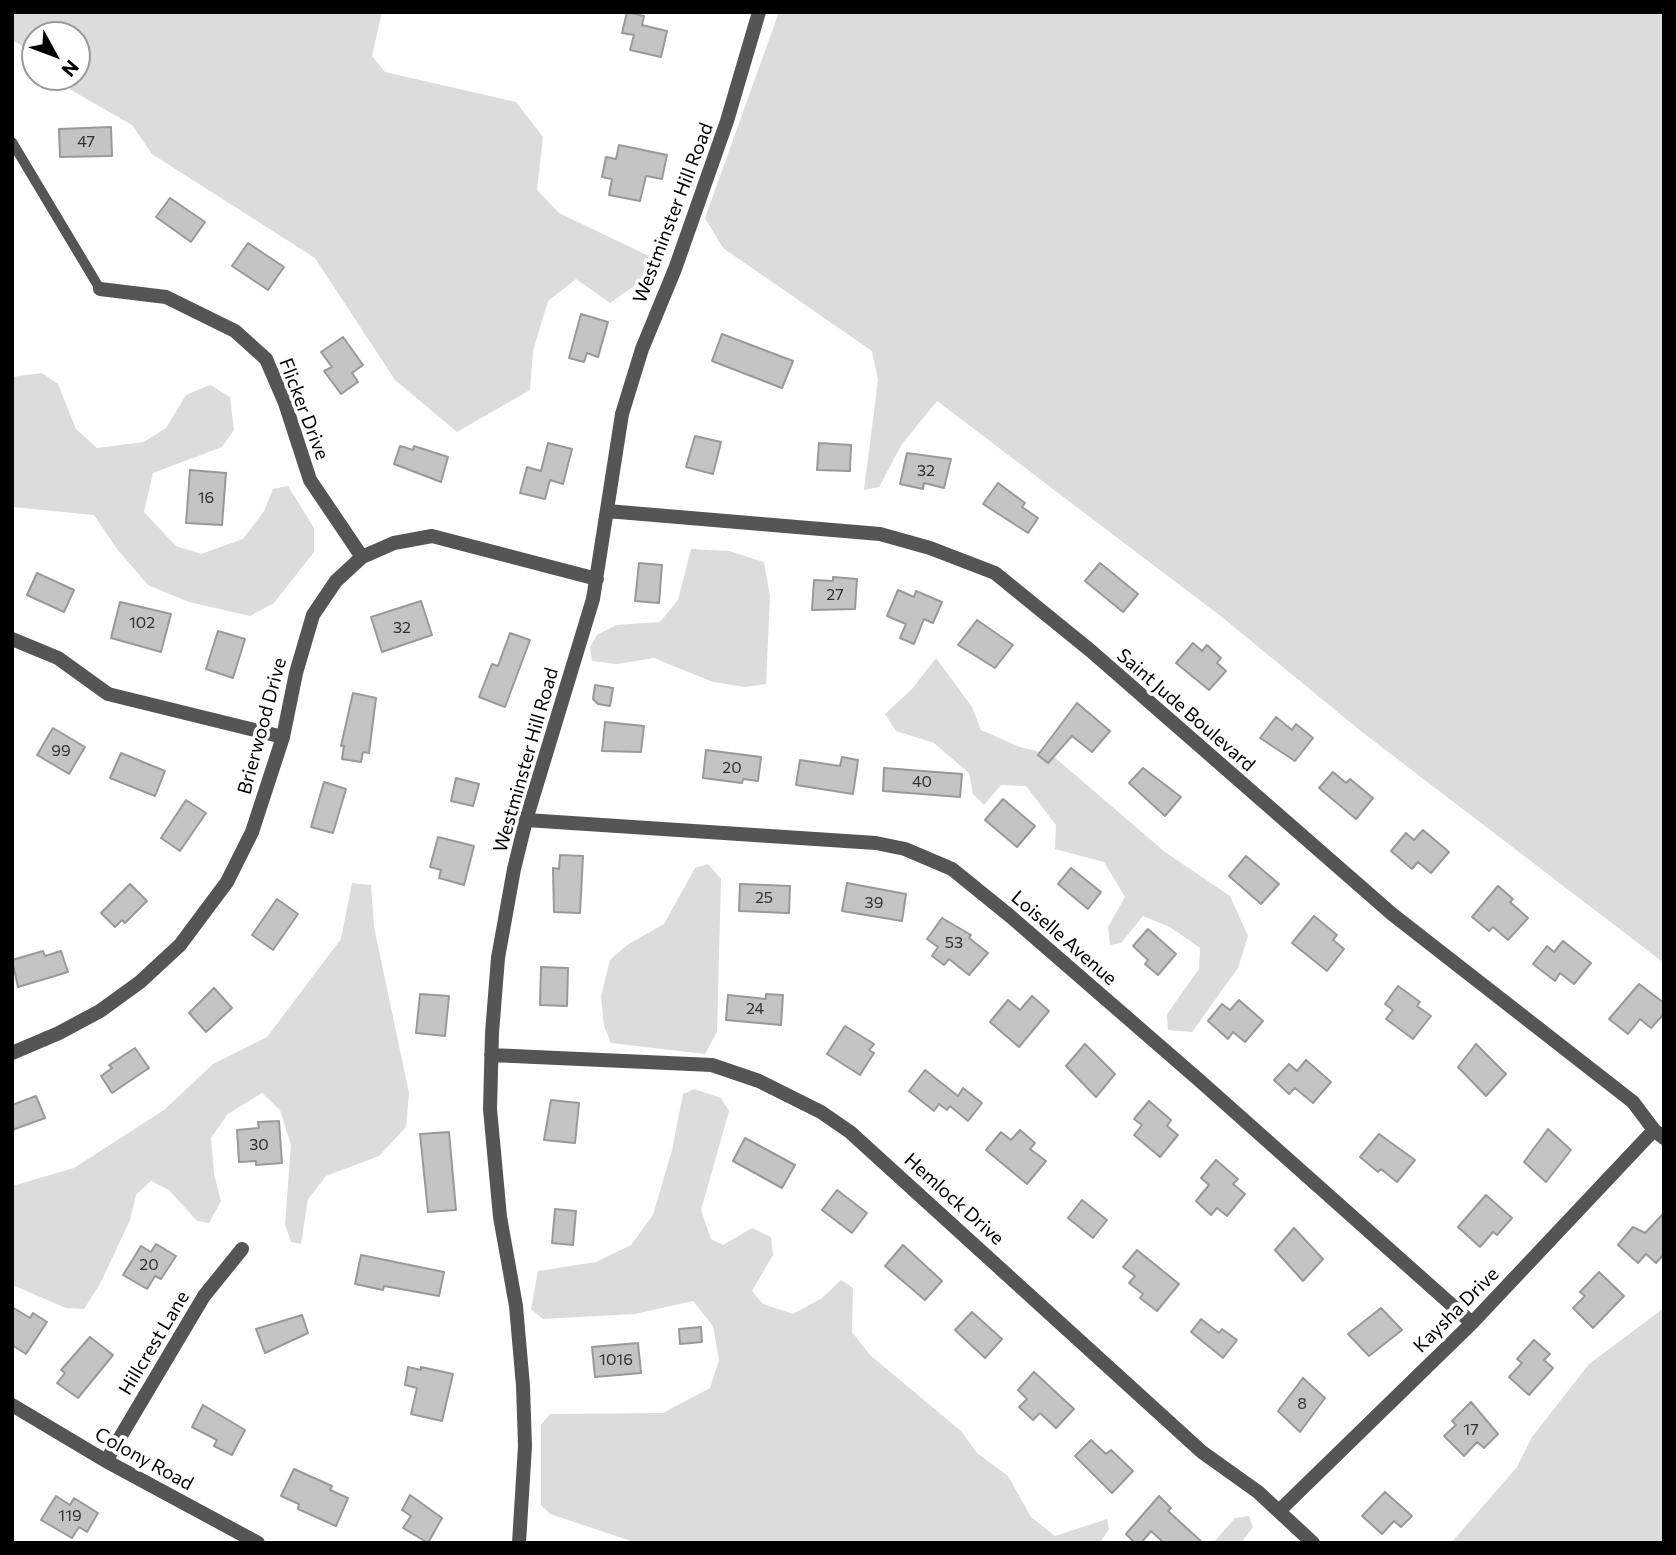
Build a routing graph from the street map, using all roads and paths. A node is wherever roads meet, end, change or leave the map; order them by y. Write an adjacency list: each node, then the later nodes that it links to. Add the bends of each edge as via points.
1 (759, 12): 4 (street, Westminster Hill Road, via 727,121 622,414)
2 (12, 142): 3 (lane)
3 (100, 289): 5 (street, Flicker Drive, via 166,297 235,331 266,359 310,480)
4 (607, 511): 6 (street, Westminster Hill Road); 12 (street, Saint Jude Boulevard, via 880,534 995,573 1382,905 1633,1102)
5 (362, 556): 6 (street, Brierwood Drive, via 394,543 432,536); 8 (street, Brierwood Drive, via 336,581 313,615)
6 (597, 579): 9 (street, Westminster Hill Road)
7 (12, 639): 8 (street, via 58,658 108,694)
8 (283, 737): 10 (street, Brierwood Drive, via 252,832 227,882 180,945 100,1011)
9 (526, 820): 11 (street, Westminster Hill Road, via 498,958); 14 (street, Loiselle Avenue, via 876,844 905,849 951,869 1199,1080)
10 (12, 1053)
11 (491, 1055): 17 (street, Hemlock Drive, via 712,1065 759,1081 821,1112 849,1132 1202,1451); 19 (street, Westminster Hill Road, via 490,1109 500,1217 516,1306 523,1386 525,1446)
12 (1659, 1134): 14 (street, Kaysha Drive)
13 (242, 1249): 16 (street, Hillcrest Lane, via 204,1296)
14 (1472, 1323): 17 (street, Kaysha Drive)
15 (12, 1405): 16 (street, Colony Road)
16 (106, 1461): 18 (street, Colony Road)
17 (1279, 1511): 20 (street, Hemlock Drive)
18 (258, 1543)
19 (519, 1543)
20 (1313, 1543)

